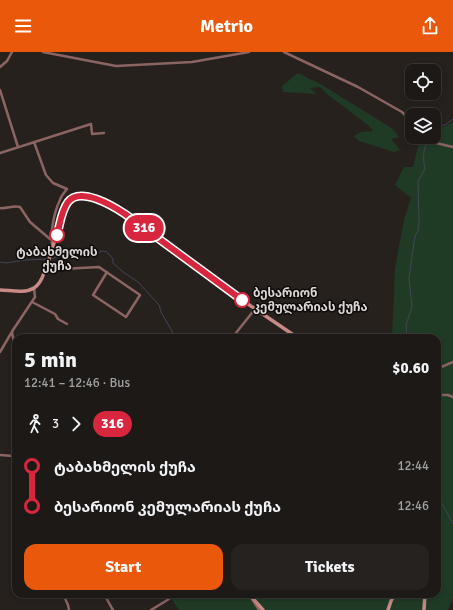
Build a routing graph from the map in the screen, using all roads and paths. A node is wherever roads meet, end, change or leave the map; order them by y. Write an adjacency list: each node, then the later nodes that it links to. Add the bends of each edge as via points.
1 (12, 52): 5 (street)
2 (43, 52): 3 (street, via 116,66 192,62)
3 (250, 52)
4 (284, 52): 7 (street, via 358,87)
5 (0, 67)
6 (0, 90): 11 (street)
7 (405, 115)
8 (104, 133): 9 (street, via 92,134 91,124)
9 (34, 142): 11 (street); 15 (street, via 46,175 53,183 67,189 60,199)
10 (440, 144): 12 (street)
11 (18, 147): 13 (street)
12 (453, 147)
13 (0, 153)
14 (0, 208): 15 (street, via 20,207 30,222)
15 (50, 240): 16 (street)
16 (53, 249): 17 (main road); 22 (main road, via 67,203 79,197 96,198 116,208)
17 (48, 265): 18 (street, via 62,269 99,267); 19 (main road, via 42,279)
18 (107, 272): 18 (street, via 93,295 126,317 140,295)
19 (34, 288): 20 (main road, via 22,291); 21 (street, via 35,297)
20 (0, 290)
21 (32, 302): 23 (street); 24 (street)
22 (255, 309): 26 (street); 27 (main road)
23 (67, 324)
24 (13, 330): 25 (street); 28 (street)
25 (12, 334)
26 (235, 334)
27 (292, 334)
28 (0, 352)
29 (453, 362): 30 (street)
30 (441, 367)
31 (441, 394): 32 (street)
32 (453, 397)
33 (0, 455): 34 (street)
34 (12, 456)
35 (65, 598): 42 (street)
36 (106, 598): 43 (street)
37 (168, 598): 44 (street)
38 (251, 598): 45 (street)
39 (252, 598): 46 (main road)
40 (393, 598): 47 (main road)
41 (425, 598): 48 (main road)
42 (69, 610)
43 (112, 610)
44 (151, 610)
45 (259, 610)
46 (263, 610)
47 (388, 610)
48 (424, 610)

